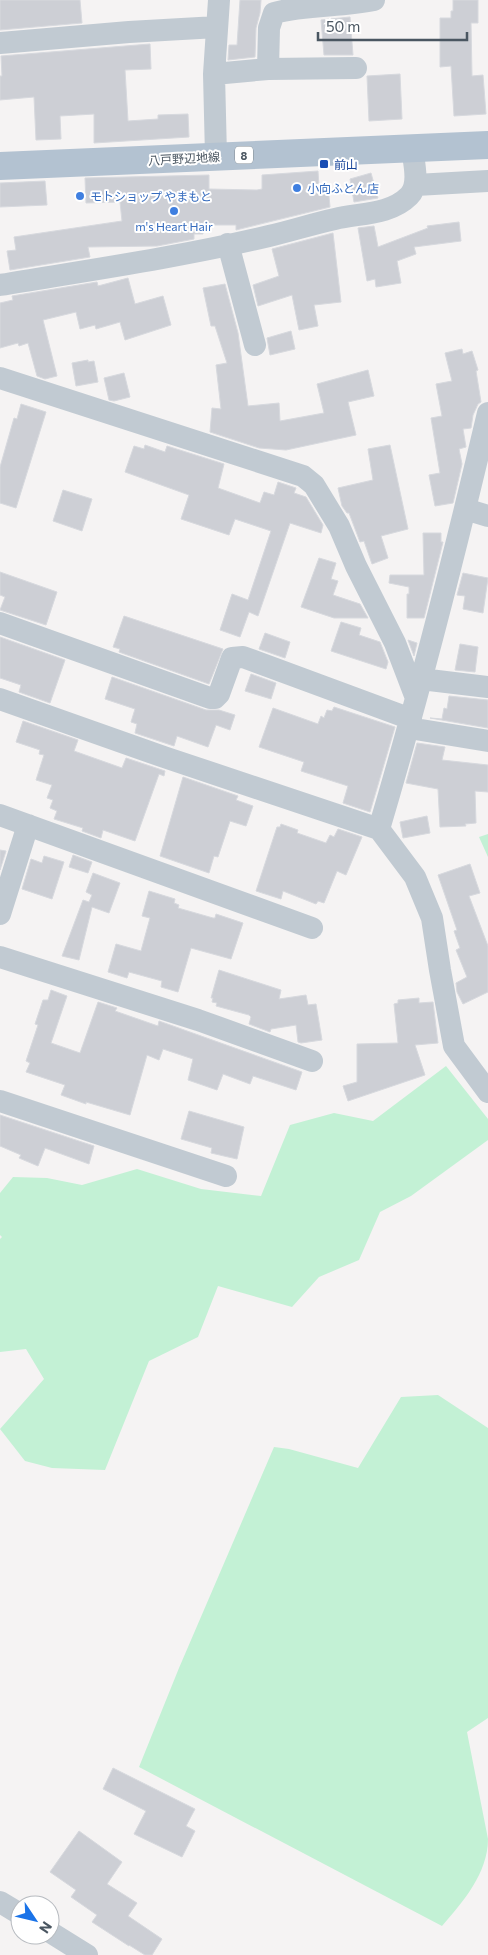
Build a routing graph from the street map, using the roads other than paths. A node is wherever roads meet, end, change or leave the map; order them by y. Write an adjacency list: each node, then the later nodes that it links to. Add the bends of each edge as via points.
1 (219, 0): 3 (street)
2 (374, 0): 6 (street, via 294,7 274,12 269,28)
3 (217, 27): 4 (street); 7 (street)
4 (0, 43)
5 (356, 68): 6 (street)
6 (268, 69): 7 (street)
7 (214, 74): 10 (street)
8 (488, 145): 9 (main road, 八戸野辺地線 / 8)
9 (412, 149): 10 (main road, 八戸野辺地線 / 8); 13 (street)
10 (216, 156): 11 (main road, 八戸野辺地線 / 8)
11 (0, 166)
12 (488, 181): 13 (street)
13 (416, 185): 14 (street, via 400,204 382,211 336,218)
14 (228, 244): 15 (street); 16 (street)
15 (0, 285)
16 (255, 345)
17 (0, 378): 24 (street, via 303,476 314,485 339,526 395,643)
18 (488, 413): 19 (street)
19 (465, 509): 20 (street); 24 (street)
20 (488, 516)
21 (0, 623): 24 (street, via 210,698 218,694 232,658 243,657)
22 (488, 687): 24 (street)
23 (0, 699): 28 (street)
24 (414, 706): 25 (street); 28 (street)
25 (488, 741)
26 (0, 815): 27 (street)
27 (28, 825): 29 (street); 30 (street)
28 (379, 829): 33 (street, via 415,877 432,918 454,1046)
29 (2, 901)
30 (312, 928)
31 (0, 957): 32 (street, via 198,1020)
32 (312, 1062)
33 (488, 1092)
34 (0, 1101): 35 (street)
35 (226, 1176)
36 (60, 1938): 37 (street)
37 (87, 1955)

